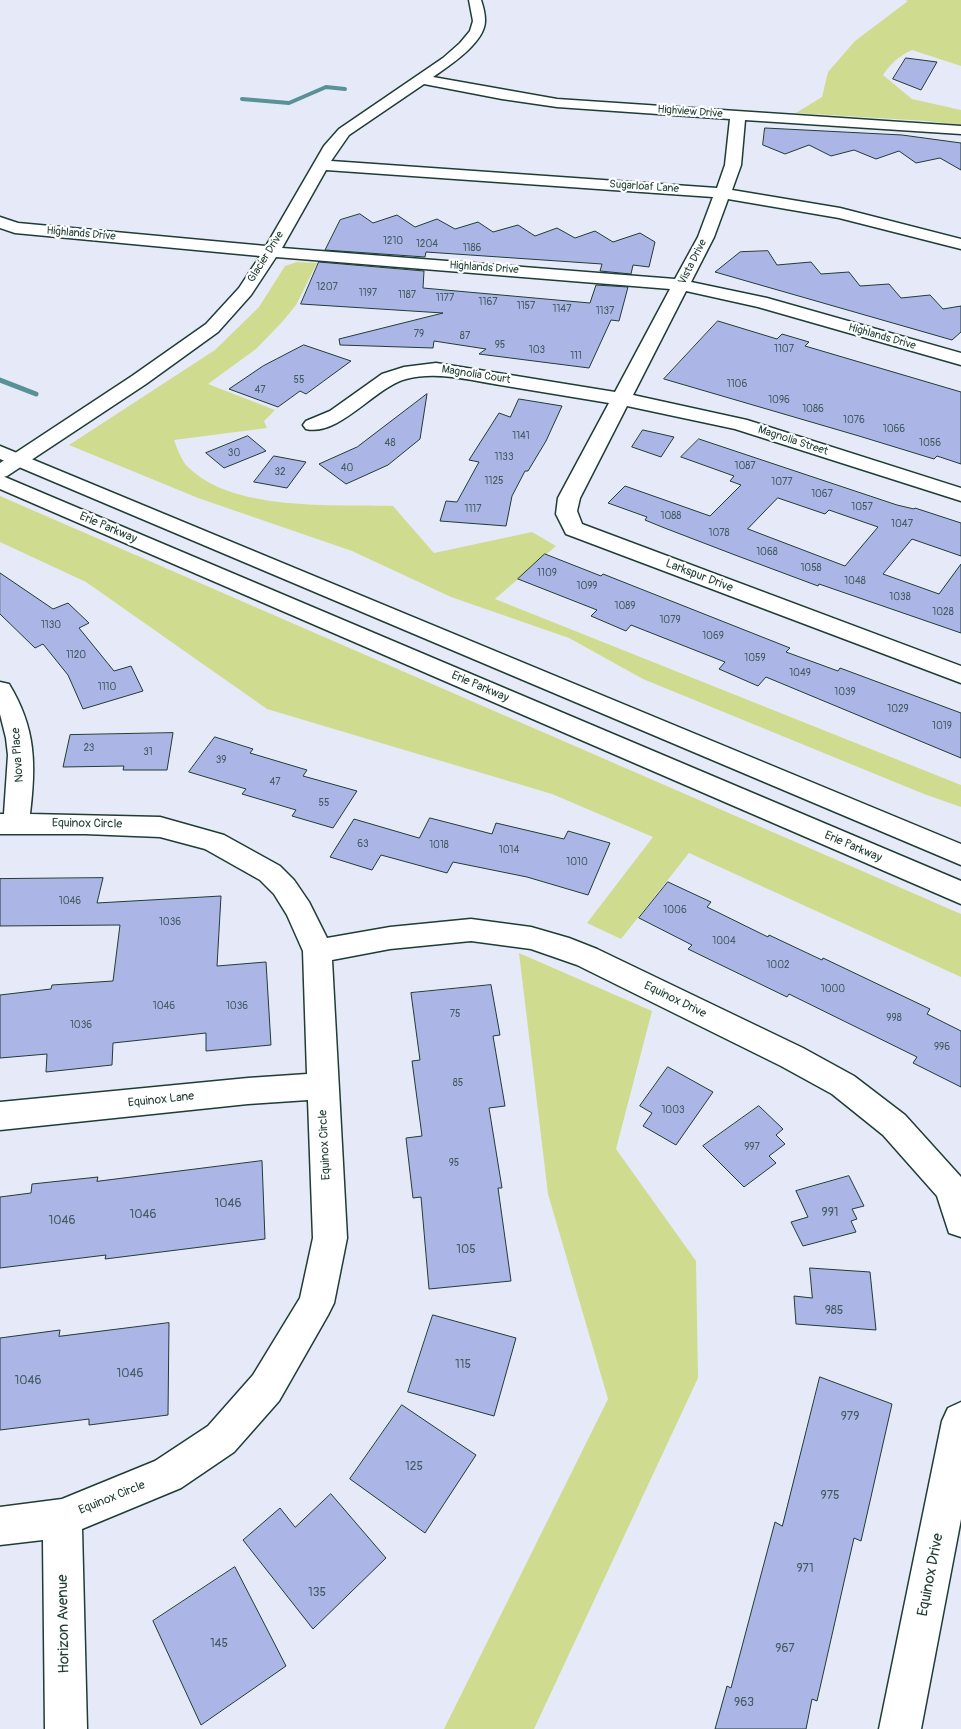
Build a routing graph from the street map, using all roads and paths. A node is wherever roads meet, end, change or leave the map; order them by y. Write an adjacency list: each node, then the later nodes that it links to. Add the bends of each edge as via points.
1 (475, 0): 2 (street, Glacier Drive, via 479,21 472,38 448,61)
2 (420, 79): 3 (street, Highview Drive, via 529,100); 5 (street, Glacier Drive, via 344,132)
3 (738, 116): 4 (street, Highview Drive); 6 (street, Vista Drive, via 736,149)
4 (961, 130)
5 (321, 165): 6 (street, Sugarloaf Lane); 9 (street, Glacier Drive)
6 (723, 193): 8 (street, Sugarloaf Lane, via 840,213); 10 (street, Vista Drive)
7 (0, 222): 9 (street, Highlands Drive, via 15,228)
8 (961, 244)
9 (271, 252): 10 (street, Highlands Drive); 14 (street, Glacier Drive, via 240,297 212,328 139,380)
10 (682, 285): 11 (street, Highlands Drive, via 762,302); 12 (street, Vista Drive)
11 (961, 360)
12 (622, 399): 13 (street, Magnolia Court, via 436,369 389,378 337,415); 16 (street, Magnolia Street, via 740,424); 17 (street, Larkspur Drive, via 569,498 566,510 574,529)
13 (313, 425)
14 (6, 461): 20 (street)
15 (0, 481): 21 (street, Erie Parkway)
16 (961, 495)
17 (961, 675)
18 (0, 690): 19 (street, Nova Place, via 18,725 22,776)
19 (8, 824): 22 (street, Equinox Circle, via 160,827 214,842 264,870 284,887 308,927)
20 (961, 855)
21 (961, 893)
22 (317, 951): 23 (street, Equinox Circle); 25 (street, Equinox Drive, via 390,938 471,930 531,938 559,946 792,1057 842,1085 894,1126)
23 (322, 1086): 24 (street, Equinox Lane); 28 (street, Equinox Circle, via 330,1238 316,1303 266,1388 221,1439 168,1475)
24 (0, 1116)
25 (956, 1187): 26 (street, Equinox Drive)
26 (961, 1222)
27 (961, 1421): 31 (street, Equinox Drive)
28 (62, 1518): 29 (street, Equinox Circle); 30 (street, Horizon Avenue)
29 (0, 1526)
30 (66, 1729)
31 (900, 1729)

